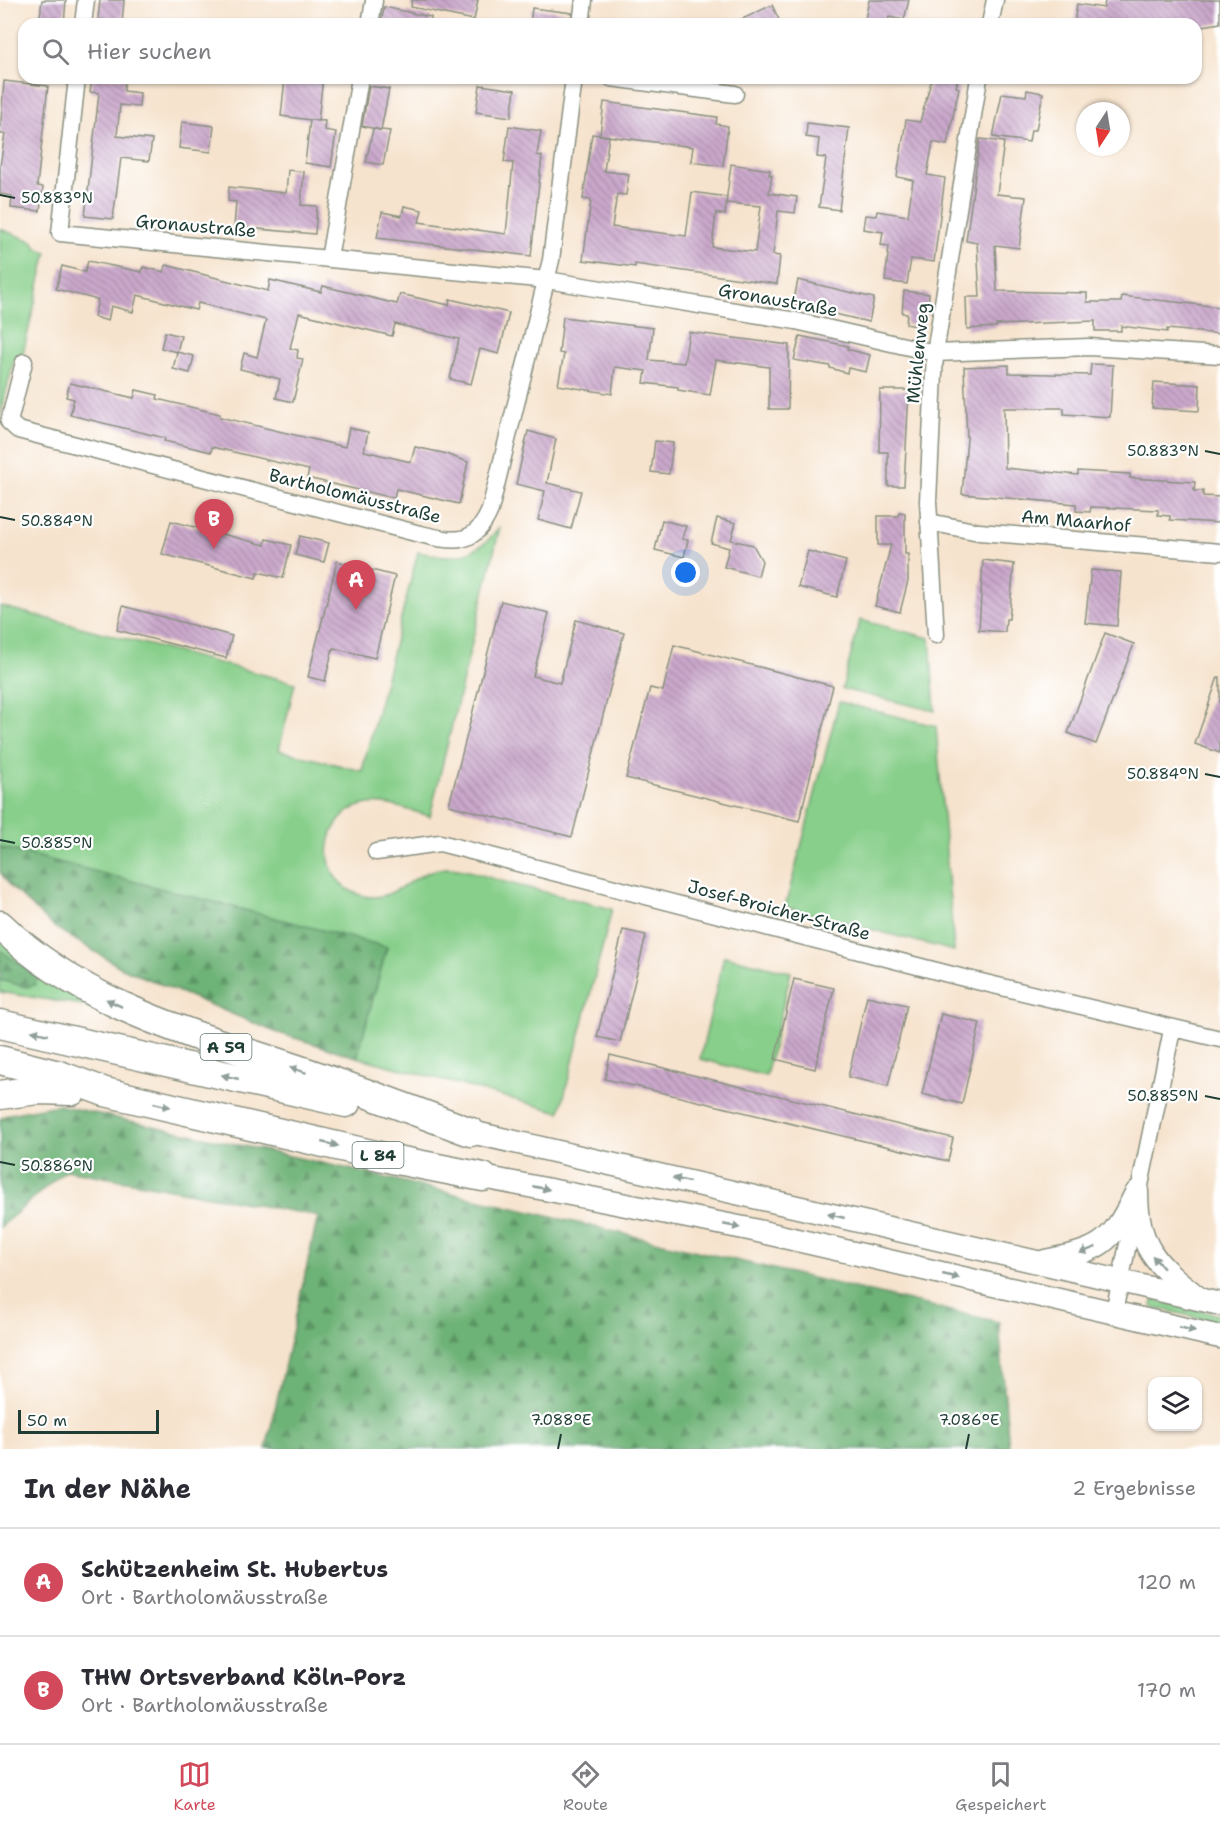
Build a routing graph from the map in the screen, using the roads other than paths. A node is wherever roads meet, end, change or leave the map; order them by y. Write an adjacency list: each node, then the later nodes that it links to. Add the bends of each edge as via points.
1 (86, 0): 5 (street)
2 (584, 0): 7 (street)
3 (994, 0): 8 (street)
4 (374, 1): 6 (street)
5 (84, 18)
6 (371, 18)
7 (582, 18)
8 (991, 18)
9 (76, 84): 15 (street, Gronaustraße, via 60,232)
10 (359, 84): 15 (street)
11 (573, 84): 16 (street, Bartholomäusstraße)
12 (658, 84): 14 (street)
13 (978, 84): 17 (street, Mühlenweg)
14 (735, 94)
15 (329, 259): 16 (street, Gronaustraße)
16 (547, 280): 17 (street, Gronaustraße, via 796,321); 19 (street, Bartholomäusstraße, via 490,510 477,533 454,540 18,430 9,422)
17 (935, 353): 18 (street, Gronaustraße, via 1089,348); 20 (street, Mühlenweg)
18 (1220, 354)
19 (24, 362)
20 (929, 522): 21 (street, Am Maarhof, via 979,532); 22 (street, Mühlenweg)
21 (1220, 552)
22 (936, 635)
23 (376, 852): 26 (street, Josef-Broicher-Straße, via 440,843)
24 (0, 925): 31 (highway, A 59, one-way to 24, via 139,1015 64,976)
25 (0, 1024): 31 (highway, L 84, one-way to 25)
26 (1172, 1029): 27 (street, Josef-Broicher-Straße); 33 (street)
27 (1220, 1039)
28 (0, 1060): 29 (highway, L 84)
29 (105, 1092): 30 (highway, via 38,1090); 32 (highway, L 84, one-way to 32)
30 (0, 1095)
31 (471, 1132): 34 (main road, L 84, one-way to 31)
32 (483, 1177): 37 (main road, L 84, one-way to 37, via 749,1229)
33 (1137, 1192): 34 (main road, one-way to 34, via 1104,1243 1074,1255); 35 (street); 36 (main road, one-way to 33, via 1169,1275 1146,1246 1137,1214)
34 (1038, 1262): 35 (main road, L 84)
35 (1120, 1282): 36 (main road, L 84); 37 (street)
36 (1211, 1302)
37 (1114, 1312): 38 (main road, L 84, one-way to 38)
38 (1220, 1337)

